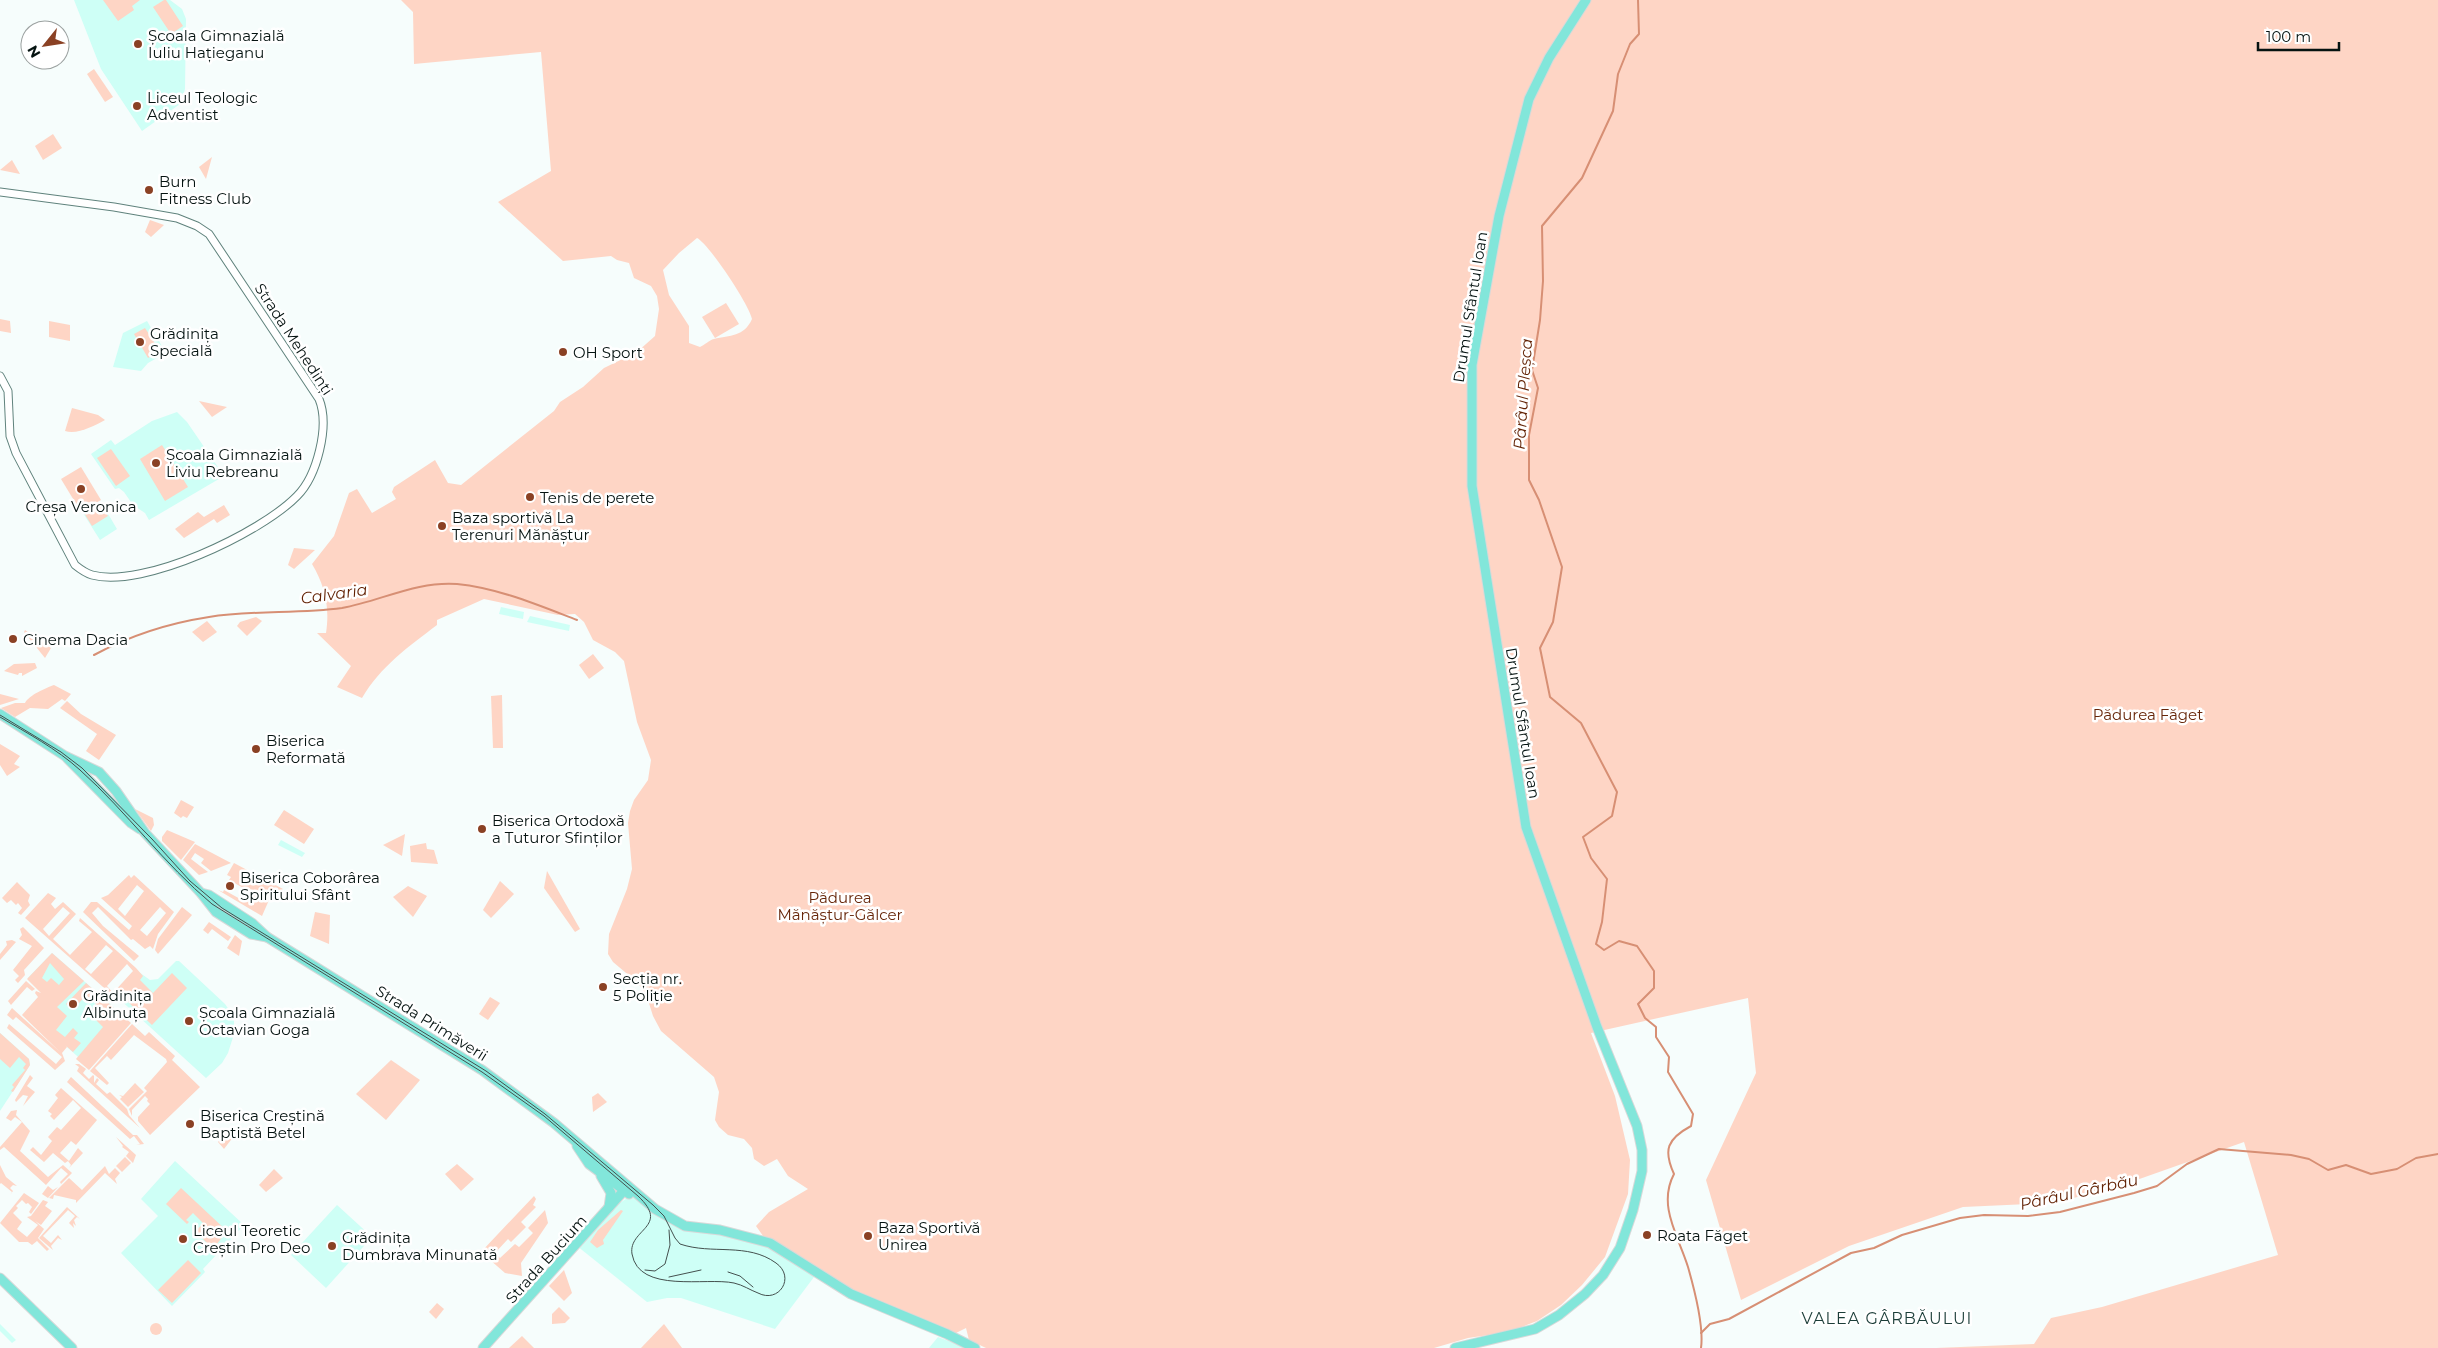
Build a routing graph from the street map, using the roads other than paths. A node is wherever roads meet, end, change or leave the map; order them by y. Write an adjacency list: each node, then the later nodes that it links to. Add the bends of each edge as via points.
1 (1586, 0): 15 (main road, Drumul Sfântul Ioan, via 1549,58 1529,99 1499,216 1472,365 1472,486 1526,826 1594,1018 1637,1126 1642,1171 1620,1248 1603,1275 1585,1294 1535,1329)
2 (0, 192): 3 (street, Strada Mehedinți, via 177,218 209,234 319,399 323,422 316,464 297,497 233,540 151,571 109,576 89,574 75,565 16,453 10,436 8,391)
3 (0, 376)
4 (2, 717): 5 (main road, Strada Primăverii)
5 (65, 756): 6 (main road, Strada Primăverii, via 131,823); 6 (main road, Strada Primăverii, via 99,772)
6 (145, 833): 7 (main road, Strada Primăverii, via 218,914 251,934 267,937 482,1070)
7 (575, 1141): 8 (main road, Strada Primăverii); 9 (main road, Strada Primăverii)
8 (595, 1168): 9 (main road, Strada Primăverii); 10 (main road, via 611,1192)
9 (631, 1192): 10 (main road, Strada Bucium); 14 (main road, via 664,1216 685,1226 720,1230 770,1242 851,1294)
10 (605, 1214): 13 (main road, Strada Bucium)
11 (0, 1278): 12 (main road)
12 (72, 1348)
13 (484, 1348)
14 (975, 1348)
15 (1455, 1348)

